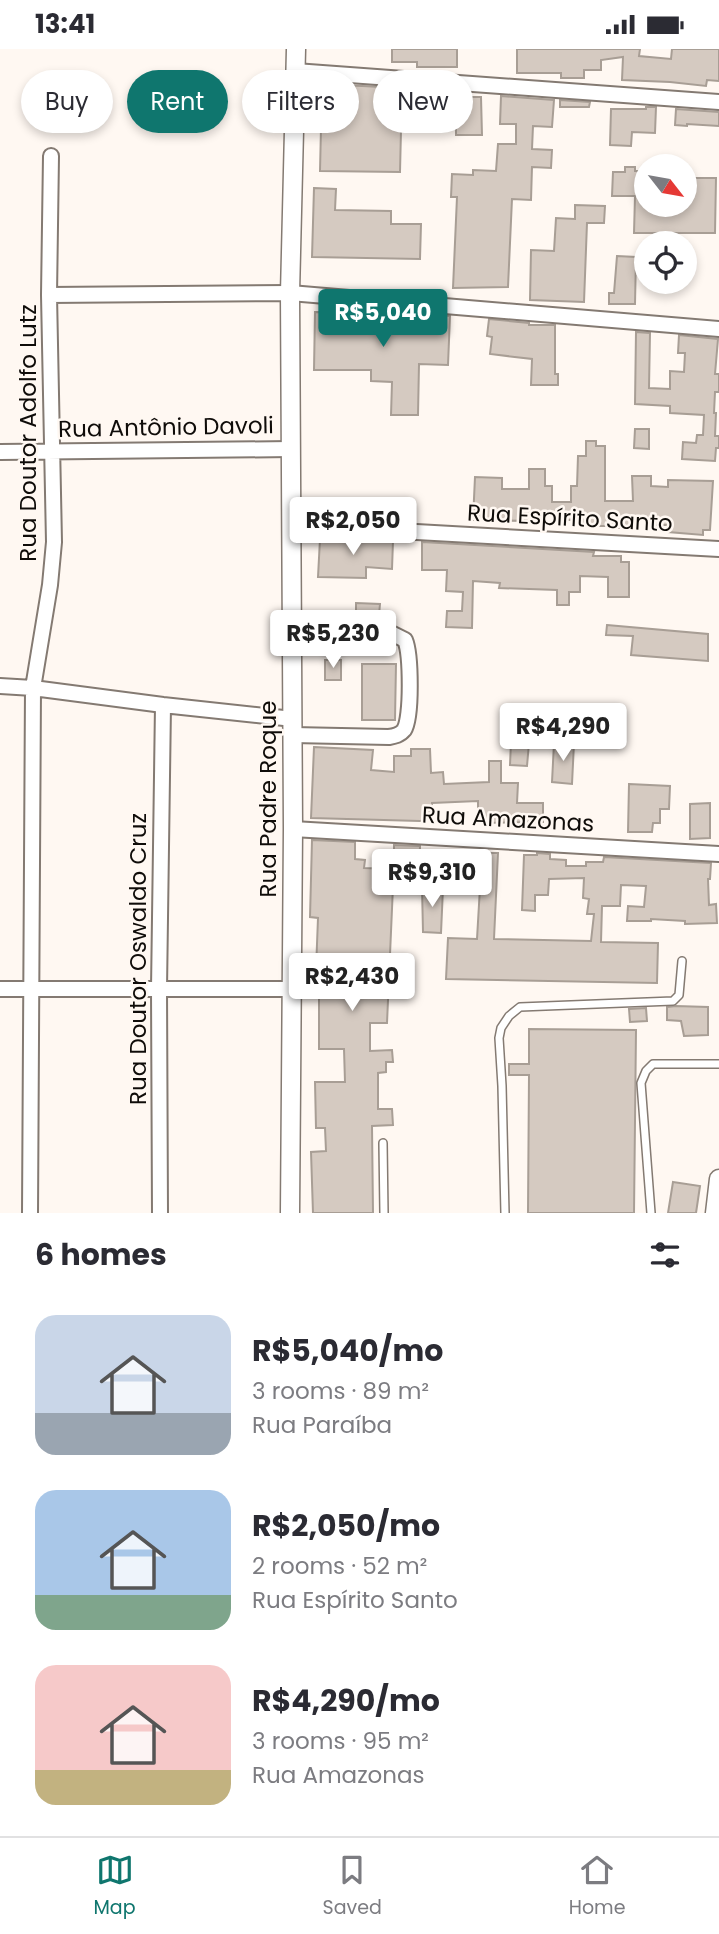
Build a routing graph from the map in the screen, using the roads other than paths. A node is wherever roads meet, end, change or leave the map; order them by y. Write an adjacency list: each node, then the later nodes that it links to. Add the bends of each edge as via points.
1 (296, 49): 2 (street, Rua Padre Roque)
2 (295, 70)
3 (359, 76): 4 (street)
4 (719, 102)
5 (294, 133): 7 (street, Rua Padre Roque)
6 (51, 156): 8 (street, Rua Doutor Adolfo Lutz)
7 (290, 293): 8 (street); 9 (street); 10 (street, Rua Padre Roque)
8 (49, 295): 12 (street, Rua Doutor Adolfo Lutz)
9 (719, 329)
10 (290, 449): 12 (street, Rua Antônio Davoli); 13 (street, Rua Padre Roque)
11 (0, 452): 12 (street, Rua Antônio Davoli)
12 (53, 452): 17 (street, Rua Doutor Adolfo Lutz, via 54,542)
13 (292, 525): 14 (street, Rua Espírito Santo); 15 (street, Rua Padre Roque)
14 (719, 549)
15 (292, 624): 19 (street, Rua Padre Roque); 19 (street, via 391,632 405,640 409,655 407,721 398,736)
16 (0, 686): 17 (street)
17 (33, 688): 18 (street); 24 (street, Rua Doutor Adolfo Lutz)
18 (163, 705): 19 (street); 25 (street, Rua Doutor Oswaldo Cruz)
19 (293, 727): 20 (street, Rua Padre Roque)
20 (293, 829): 21 (street, Rua Amazonas); 26 (street, Rua Padre Roque)
21 (719, 854)
22 (682, 961): 34 (lane, via 679,995 673,1001 520,1007 509,1016 499,1038)
23 (0, 989): 24 (street)
24 (31, 989): 25 (street); 30 (street, Rua Doutor Adolfo Lutz)
25 (159, 989): 26 (street); 31 (street, Rua Doutor Oswaldo Cruz)
26 (291, 989): 32 (street, Rua Padre Roque)
27 (719, 1064): 35 (lane, via 653,1064 646,1071 641,1083)
28 (383, 1143): 33 (lane)
29 (719, 1179): 36 (street)
30 (30, 1213)
31 (160, 1213)
32 (290, 1213)
33 (384, 1213)
34 (505, 1213)
35 (650, 1213)
36 (715, 1213)

